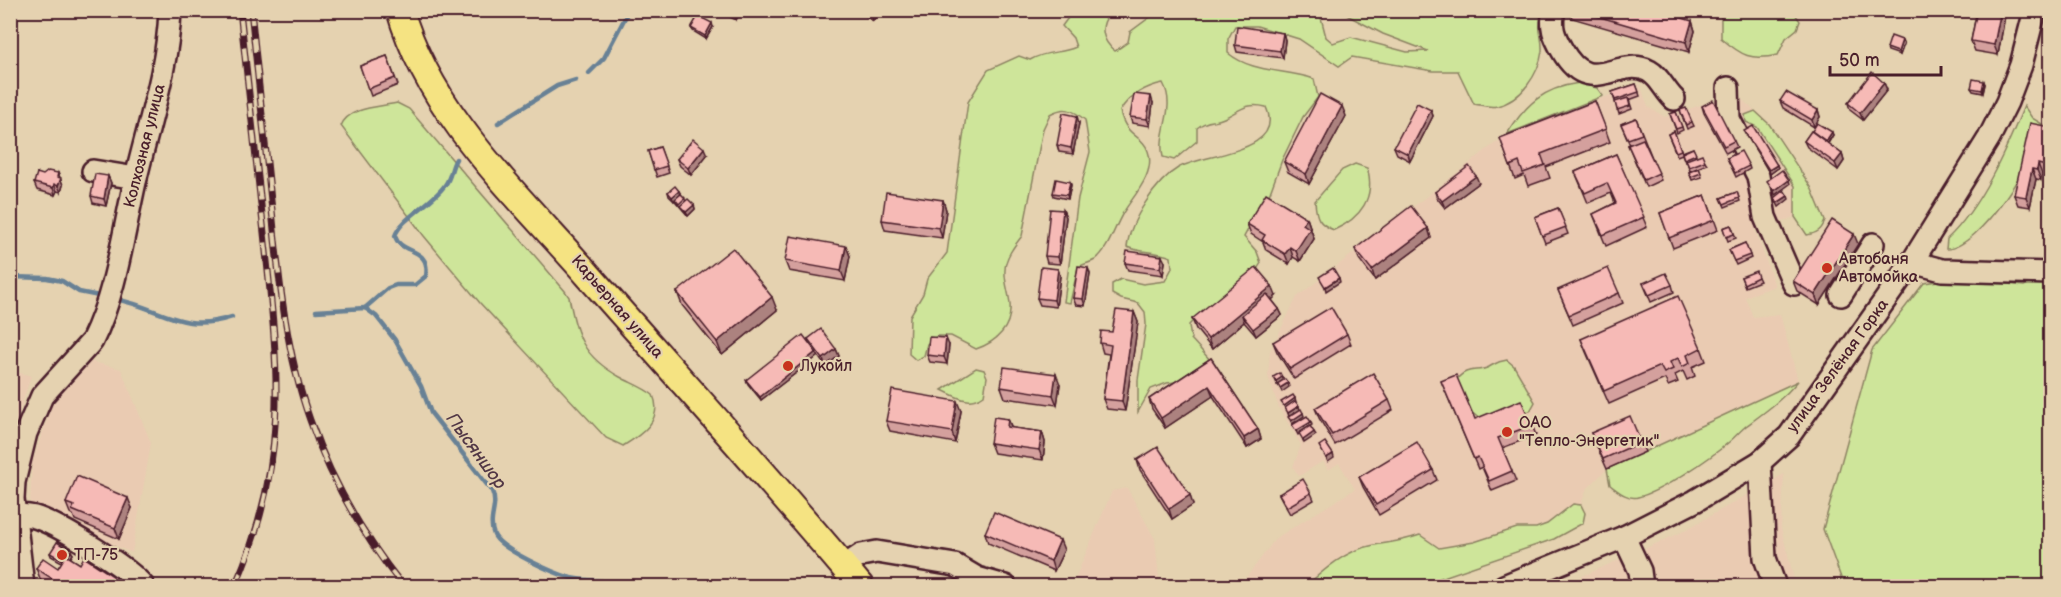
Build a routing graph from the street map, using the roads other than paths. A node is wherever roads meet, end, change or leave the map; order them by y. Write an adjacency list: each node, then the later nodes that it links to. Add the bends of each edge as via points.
1 (170, 10): 8 (street, Колхозная улица, via 162,77)
2 (400, 10): 17 (main road, Карьерная улица, via 427,77 484,156)
3 (1554, 10): 6 (street, via 1552,33 1569,63 1582,72 1612,73 1631,68 1648,71)
4 (2035, 10): 10 (street, улица Зелёная Горка, via 2007,102 1971,170)
5 (1728, 88): 12 (street, via 1729,119 1756,169 1765,217)
6 (1674, 99)
7 (93, 171): 8 (street)
8 (136, 178): 15 (street, Колхозная улица, via 112,281 92,341 42,396 30,421 14,482)
9 (1873, 244): 13 (street)
10 (1912, 262): 11 (street, via 1942,270); 14 (street, улица Зелёная Горка, via 1806,414)
11 (2050, 273)
12 (1794, 284)
13 (1841, 295)
14 (1760, 462): 16 (street, улица Зелёная Горка); 24 (street, via 1765,558)
15 (14, 515): 18 (street); 19 (street, via 31,516 51,524 128,570)
16 (1624, 537): 22 (street, улица Зелёная Горка); 23 (street, via 1640,571)
17 (843, 567): 20 (main road, Карьерная улица); 21 (street, via 861,555 877,552 955,565 976,578)
18 (23, 586)
19 (143, 586)
20 (860, 586)
21 (1005, 586)
22 (1504, 586)
23 (1642, 586)
24 (1775, 586)

